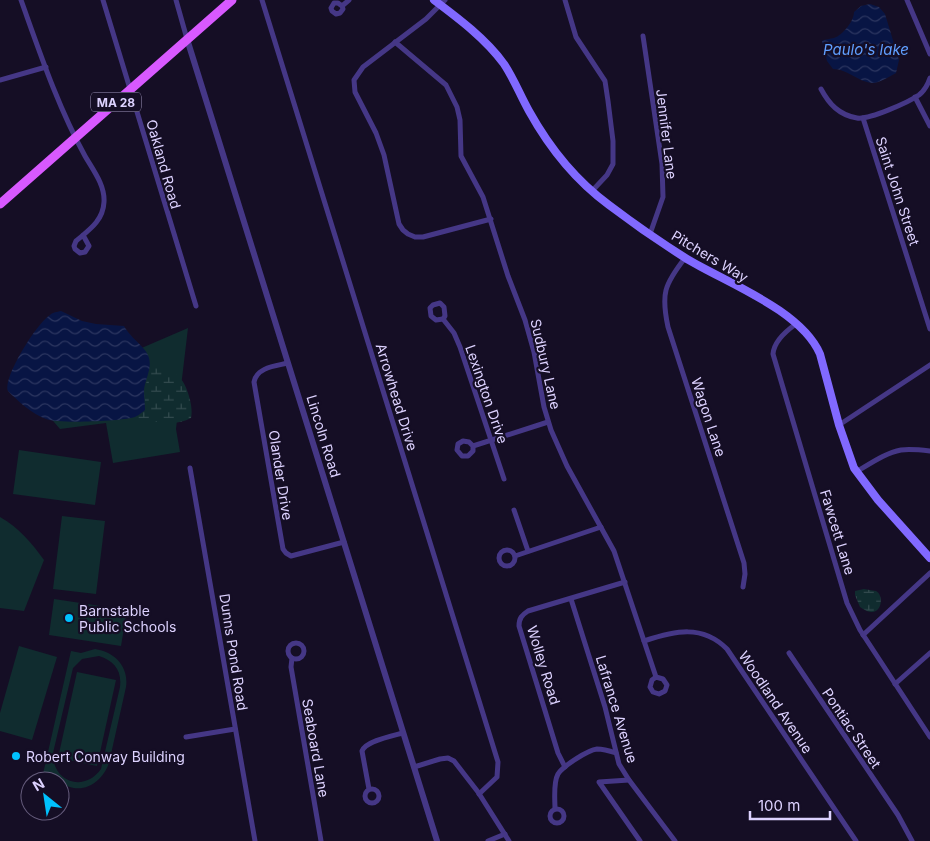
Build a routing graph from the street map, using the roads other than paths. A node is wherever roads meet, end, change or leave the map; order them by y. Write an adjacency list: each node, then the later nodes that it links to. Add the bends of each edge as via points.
1 (21, 0): 15 (street)
2 (103, 0): 18 (street, Oakland Road)
3 (176, 0): 12 (street)
4 (232, 0): 12 (main road, MA 28)
5 (262, 0): 70 (street, Arrowhead Drive, via 498,762 497,777)
6 (349, 0): 10 (street)
7 (565, 0): 24 (street, via 576,37 602,76 608,96 613,164)
8 (907, 0): 14 (street)
9 (440, 2): 13 (street, via 426,19); 24 (main road, Pitchers Way, via 502,62 546,139)
10 (342, 6)
11 (643, 36): 27 (street, Jennifer Lane, via 662,164 663,197)
12 (188, 39): 18 (main road, MA 28); 34 (street, Lincoln Road)
13 (395, 42): 26 (street, Sudbury Lane, via 442,81 452,95 460,116 461,156); 26 (street, via 360,69 354,85 358,101 384,155 400,226 408,234 419,237)
14 (930, 54)
15 (46, 67): 17 (street); 23 (street)
16 (930, 78): 20 (street, via 923,91)
17 (0, 80)
18 (131, 89): 23 (main road, MA 28); 30 (street, Oakland Road)
19 (821, 89): 21 (street, via 836,109)
20 (915, 97): 21 (street); 22 (street)
21 (863, 118): 33 (street, Saint John Street)
22 (930, 126)
23 (75, 138): 25 (main road, MA 28); 28 (street, via 100,182 104,198 98,222)
24 (592, 192): 27 (main road, Pitchers Way)
25 (0, 204)
26 (491, 219): 36 (street, Sudbury Lane, via 528,330)
27 (650, 234): 29 (main road, Pitchers Way)
28 (83, 235)
29 (686, 258): 32 (main road, Pitchers Way, via 771,306); 52 (street, Wagon Lane, via 667,286 664,308 744,563)
30 (196, 306)
31 (443, 319): 38 (street, Lexington Drive, via 460,347)
32 (796, 324): 37 (main road, Pitchers Way, via 820,354); 54 (street, Fawcett Lane, via 778,340 774,354 847,603)
33 (930, 329)
34 (288, 363): 46 (street, Lincoln Road); 46 (street, Olander Drive, via 260,372 254,382 282,549 292,556)
35 (930, 365): 37 (street)
36 (548, 422): 38 (street); 45 (street, Sudbury Lane, via 567,466)
37 (839, 425): 42 (main road, Pitchers Way)
38 (491, 440): 39 (street); 43 (street, Lexington Drive)
39 (473, 446)
40 (930, 450): 42 (street, via 896,452)
41 (190, 468): 61 (street, Dunns Pond Road)
42 (856, 472): 49 (main road, Pitchers Way)
43 (504, 479)
44 (514, 510): 47 (street)
45 (601, 527): 47 (street); 51 (street, Sudbury Lane)
46 (344, 542): 62 (street, Lincoln Road)
47 (528, 551): 48 (street)
48 (515, 556)
49 (930, 558)
50 (930, 573): 54 (street)
51 (625, 582): 53 (street, Wolley Road); 55 (street, Sudbury Lane)
52 (743, 587)
53 (571, 599): 65 (street, Lafrance Avenue, via 596,675); 67 (street, Wolley Road, via 528,611 519,620)
54 (863, 635): 60 (street, Fawcett Lane)
55 (644, 641): 59 (street, Sudbury Lane); 80 (street, Woodland Avenue, via 686,631 707,635 720,642)
56 (930, 652): 60 (street)
57 (788, 653): 81 (street, Pontiac Street, via 898,815)
58 (292, 658): 74 (street, Seaboard Lane)
59 (656, 677)
60 (896, 684): 64 (street, Fawcett Lane)
61 (235, 728): 63 (street); 73 (street, Dunns Pond Road)
62 (403, 733): 66 (street, Lincoln Road); 69 (street, via 363,748)
63 (186, 737)
64 (930, 737)
65 (616, 753): 67 (street, via 595,749); 68 (street, Lafrance Avenue)
66 (414, 767): 70 (street, via 436,759 451,759); 75 (street, Lincoln Road)
67 (565, 767): 71 (street, via 556,780)
68 (629, 780): 78 (street, via 599,782); 79 (street, Lafrance Avenue)
69 (369, 789)
70 (479, 794): 72 (street)
71 (555, 809)
72 (505, 834): 76 (street); 77 (street)
73 (255, 841)
74 (321, 841)
75 (436, 841)
76 (488, 841)
77 (509, 841)
78 (640, 841)
79 (675, 841)
80 (856, 841)
81 (912, 841)

